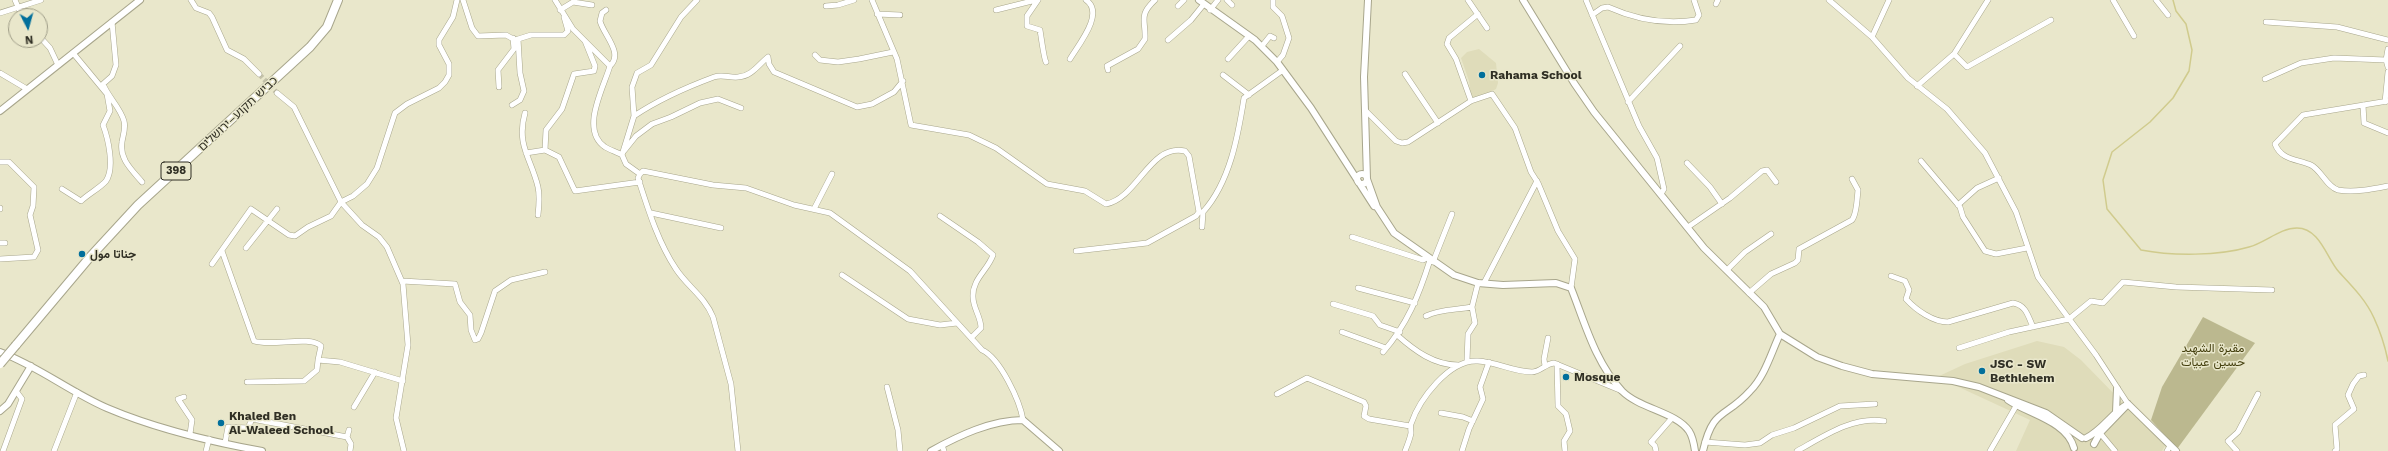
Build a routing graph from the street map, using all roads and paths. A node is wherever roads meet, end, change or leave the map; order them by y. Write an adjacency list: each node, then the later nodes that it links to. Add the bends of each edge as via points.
1 (15, 0): 35 (street)
2 (40, 0): 35 (street)
3 (140, 0): 46 (street)
4 (191, 0): 77 (street, via 196,8 209,13 212,17 227,50 244,59)
5 (338, 0): 173 (main road, כביש תקוע–ירושלים / 398, bridge, via 327,26 310,48 138,205 90,257)
6 (456, 0): 122 (street, via 453,17 439,45 449,64 449,75 439,88 395,113 377,168 367,184)
7 (463, 0): 54 (street, via 476,35 506,35)
8 (555, 0): 39 (street)
9 (697, 0): 97 (street, via 681,17 651,65 637,73 632,87)
10 (854, 0): 33 (street)
11 (872, 0): 40 (street)
12 (1038, 0): 37 (street); 68 (street, via 1027,16 1027,26 1040,30)
13 (1086, 0): 66 (street, via 1092,6 1094,17)
14 (1155, 0): 73 (street, via 1143,17 1145,40 1138,48 1107,66)
15 (1184, 0): 34 (street)
16 (1199, 0): 30 (street)
17 (1218, 0): 38 (street)
18 (1227, 0): 32 (street)
19 (1273, 0): 69 (street, via 1273,7 1282,16 1289,38 1283,55)
20 (1368, 0): 95 (street, via 1364,76)
21 (1468, 0): 41 (street)
22 (1523, 0): 121 (street, via 1594,112)
23 (1586, 0): 43 (street)
24 (1694, 0): 43 (street, via 1699,16 1696,20 1651,21 1608,7)
25 (1829, 0): 51 (street)
26 (1890, 0): 51 (street)
27 (1988, 0): 63 (street)
28 (2113, 0): 50 (street)
29 (2156, 0): 44 (street)
30 (1204, 4): 38 (street); 55 (street, via 1191,20)
31 (592, 5): 39 (street, via 573,2)
32 (1232, 5)
33 (826, 6)
34 (1178, 6)
35 (17, 8)
36 (606, 10): 71 (street, via 602,13 600,21 612,44 613,61)
37 (996, 10)
38 (1210, 10): 49 (street)
39 (561, 12): 52 (street); 54 (street, via 567,34 531,35)
40 (877, 14): 42 (street); 61 (street)
41 (1478, 14): 48 (street); 88 (street, via 1449,38 1446,44 1456,60)
42 (900, 15)
43 (1592, 15): 89 (street)
44 (2168, 15)
45 (2051, 20): 63 (street, via 1967,67)
46 (112, 22): 62 (street); 86 (street, via 116,65 112,76 103,84)
47 (2266, 22): 56 (street, via 2337,27)
48 (1487, 28)
49 (1249, 36): 58 (street); 65 (street)
50 (2134, 36)
51 (1872, 37): 82 (street)
52 (584, 38): 71 (street); 100 (street, via 595,66 594,71 574,74 562,109 546,130)
53 (1274, 38): 58 (street, via 1270,36)
54 (515, 39): 83 (street, via 514,48 498,70); 91 (street, via 524,91 520,100)
55 (1168, 40)
56 (2388, 40)
57 (48, 46): 70 (street)
58 (1262, 46): 69 (street)
59 (1680, 46): 89 (street)
60 (2388, 49): 67 (street)
61 (893, 52): 64 (street, via 838,62 820,60); 81 (street)
62 (73, 53): 70 (street); 86 (street)
63 (1954, 54): 82 (street)
64 (815, 55)
65 (1228, 58)
66 (1070, 59)
67 (2386, 60): 72 (street); 80 (street, via 2334,58 2301,63)
68 (1046, 62)
69 (1277, 62): 74 (street)
70 (58, 65): 84 (street)
71 (610, 66): 102 (street, via 594,115 594,127 597,138 606,147)
72 (2388, 67)
73 (1108, 70)
74 (1283, 70): 87 (street); 107 (street, via 1312,108)
75 (2388, 72): 90 (street)
76 (0, 73): 84 (street)
77 (259, 74)
78 (1405, 74): 98 (street)
79 (1223, 75): 87 (street)
80 (2265, 79)
81 (903, 81): 97 (street, via 894,92 872,104 856,107 774,72 768,57 756,70 748,74 716,77 676,93); 127 (street, via 911,125 969,135 996,148 1047,184 1085,191 1106,204 1117,199 1132,186 1160,156 1169,151 1185,151 1189,156)
82 (1917, 86): 111 (street, via 1937,100 1954,117 1985,153)
83 (499, 87)
84 (27, 89): 94 (street)
85 (277, 92): 122 (street, via 294,107)
86 (107, 94): 115 (street, via 126,126 122,155); 120 (street, via 110,111 103,125 109,143 109,171 106,180 81,201)
87 (1249, 95): 127 (street, via 1244,98 1239,133 1219,190)
88 (1471, 101): 98 (street); 114 (street, via 1484,95 1495,96 1515,128 1531,172)
89 (1628, 102): 121 (street, via 1657,158 1664,189)
90 (2386, 102): 92 (street)
91 (512, 105)
92 (2363, 105): 99 (street, via 2364,123); 119 (street, via 2302,115 2275,144 2278,152 2312,166 2336,189 2347,191)
93 (741, 108): 102 (street, via 718,99 700,103 671,118 652,124 636,136)
94 (0, 111)
95 (1366, 111): 98 (street, via 1396,141 1402,143 1408,142); 103 (street)
96 (525, 113): 101 (street, via 521,128)
97 (634, 116): 102 (street)
98 (1438, 123)
99 (2388, 133)
100 (545, 150): 101 (street); 116 (street, via 559,157 575,191)
101 (526, 153): 130 (street, via 538,188)
102 (623, 153): 109 (street, via 626,164)
103 (1365, 157): 108 (street); 112 (street)
104 (1921, 161): 124 (street)
105 (0, 162): 143 (street, via 9,162 34,187 30,214 38,250 34,257)
106 (1687, 163): 123 (street)
107 (1352, 172): 108 (street); 117 (street)
108 (1360, 172): 112 (street); 117 (street)
109 (640, 174): 116 (street); 126 (street, via 643,171 713,186 746,188 794,205)
110 (832, 174): 126 (street)
111 (1999, 178): 124 (street, via 1977,188); 140 (street, via 2016,212)
112 (1367, 179): 117 (street, via 1363,184); 132 (street, via 1374,201)
113 (1852, 179): 155 (street, via 1858,190 1855,198 1856,214 1852,220 1799,249 1798,260 1795,263 1771,274)
114 (1537, 181): 151 (street); 153 (street, via 1558,231 1574,260)
115 (142, 182)
116 (640, 182): 128 (street)
117 (1357, 182): 132 (street)
118 (1776, 182): 123 (street, via 1766,170 1762,171)
119 (2388, 186)
120 (62, 189)
121 (1662, 194): 135 (street)
122 (342, 202): 133 (street, via 331,216 295,236 289,236); 150 (street, via 359,222 379,237 387,247)
123 (1722, 204): 135 (street)
124 (1958, 205): 140 (street, via 1985,251 1996,254)
125 (277, 209): 133 (street)
126 (814, 209): 161 (street, via 830,213 890,255 910,271)
127 (1201, 212): 134 (street); 142 (street, via 1147,243)
128 (651, 213): 136 (street); 222 (street, via 660,241 676,270 709,307 713,317 731,384)
129 (1452, 214): 144 (street)
130 (538, 215)
131 (940, 216): 166 (street, via 993,255 979,275 974,290 973,298 981,328)
132 (1384, 218): 144 (street, via 1394,233)
133 (266, 220): 139 (street); 141 (street, via 251,209)
134 (1202, 227)
135 (1688, 227): 146 (street, via 1704,248)
136 (721, 228)
137 (1771, 234): 146 (street)
138 (1352, 238): 144 (street)
139 (246, 248)
140 (2028, 248): 160 (street, via 2038,277)
141 (222, 251): 145 (street); 170 (street, via 254,341 313,341 320,346)
142 (1076, 251)
143 (0, 259)
144 (1430, 260): 151 (street, via 1454,275); 156 (street)
145 (212, 264)
146 (1727, 270): 155 (street)
147 (545, 272): 150 (street, via 511,280 494,292 481,333 475,340 470,315 460,302 455,284)
148 (842, 275): 161 (street, via 908,320 940,325)
149 (1891, 276): 162 (street, via 1905,281 1909,290 1906,299 1911,305 1940,322 1948,322 2013,302 2020,304 2026,311)
150 (402, 281): 180 (street, via 408,345)
151 (1481, 283): 153 (street, via 1503,285 1556,282); 158 (street)
152 (1358, 288): 156 (street)
153 (1571, 288): 185 (street, via 1602,365)
154 (2272, 290): 160 (street, via 2176,287 2123,282 2103,303 2091,301)
155 (1749, 293): 165 (street, via 1764,307)
156 (1415, 303): 164 (street)
157 (1333, 304): 164 (street, via 1373,316 1380,325)
158 (1472, 307): 159 (street, via 1434,312); 171 (street, via 1475,323 1468,334)
159 (1426, 316)
160 (2069, 319): 162 (street); 184 (street, via 2096,355)
161 (957, 323): 166 (street)
162 (2033, 327): 168 (street)
163 (1342, 332): 164 (street, via 1384,350)
164 (1398, 333): 175 (street, via 1411,348 1434,361)
165 (1780, 334): 190 (street, via 1817,357 1842,366 1872,374 1953,381 1979,387); 209 (street, via 1759,380 1749,392 1711,424)
166 (970, 338): 199 (street, via 994,357 1015,396)
167 (1548, 338): 177 (street)
168 (1959, 348)
169 (0, 352): 176 (street)
170 (318, 360): 178 (street, via 340,362); 181 (street, via 317,370 304,381)
171 (1467, 361): 172 (street); 175 (street)
172 (1489, 362): 177 (street, via 1519,371 1533,372); 200 (street, via 1480,387 1483,399)
173 (0, 364)
174 (1557, 364): 177 (street); 185 (street); 228 (street, via 1558,406 1566,414 1570,431 1564,441)
175 (1458, 365): 202 (street, via 1439,380 1422,400)
176 (30, 366): 183 (street); 186 (street)
177 (1545, 366)
178 (375, 372): 180 (street); 194 (street)
179 (2364, 375): 238 (street, via 2359,376 2348,395 2354,409 2335,425 2338,449)
180 (403, 380): 221 (street, via 396,418)
181 (247, 382)
182 (887, 387): 223 (street, via 898,430)
183 (16, 390): 195 (street, via 8,404); 216 (street, via 22,399)
184 (2117, 390): 192 (street); 196 (street)
185 (1622, 391): 198 (street, via 1641,405)
186 (77, 392): 204 (street, via 107,408); 217 (street)
187 (1277, 394): 202 (street, via 1307,378 1364,402 1364,416 1369,419)
188 (2258, 394): 237 (street, via 2238,432 2228,441)
189 (184, 397): 204 (street, via 178,399 192,420)
190 (2004, 397): 193 (street); 207 (street, via 2046,413)
191 (1874, 404): 213 (street, via 1840,406)
192 (2128, 404): 196 (street); 205 (street); 214 (street)
193 (2016, 406): 215 (street, via 2056,426 2067,437); 233 (street)
194 (354, 407)
195 (0, 411)
196 (2116, 412): 207 (street, via 2095,433)
197 (1441, 413): 200 (street)
198 (1672, 418): 229 (street, via 1651,442); 230 (street, via 1689,430)
199 (1023, 420): 212 (street, via 995,424 955,438); 225 (street)
200 (1473, 421): 227 (street)
201 (1884, 421): 232 (street, via 1872,419 1835,429)
202 (1410, 426): 226 (street, via 1411,434)
203 (349, 430): 206 (street)
204 (190, 434): 208 (street)
205 (2100, 434): 211 (street); 235 (street)
206 (347, 437): 210 (street, via 252,419 248,428 228,427); 220 (street, via 351,444)
207 (2084, 438): 211 (street); 215 (street, via 2077,442)
208 (209, 439): 210 (street); 218 (street)
209 (1705, 442): 213 (street); 231 (street)
210 (225, 443): 219 (street)
211 (2094, 444): 234 (street)
212 (943, 448): 224 (street)
213 (1745, 448)
214 (2168, 448): 236 (street)
215 (2074, 450)
216 (3, 451)
217 (54, 451)
218 (206, 451)
219 (262, 451)
220 (350, 451)
221 (404, 451)
222 (738, 451)
223 (900, 451)
224 (931, 451)
225 (1059, 451)
226 (1406, 451)
227 (1462, 451)
228 (1565, 451)
229 (1656, 451)
230 (1695, 451)
231 (1703, 451)
232 (1797, 451)
233 (1990, 451)
234 (2094, 451)
235 (2115, 451)
236 (2176, 451)
237 (2237, 451)
238 (2335, 451)

